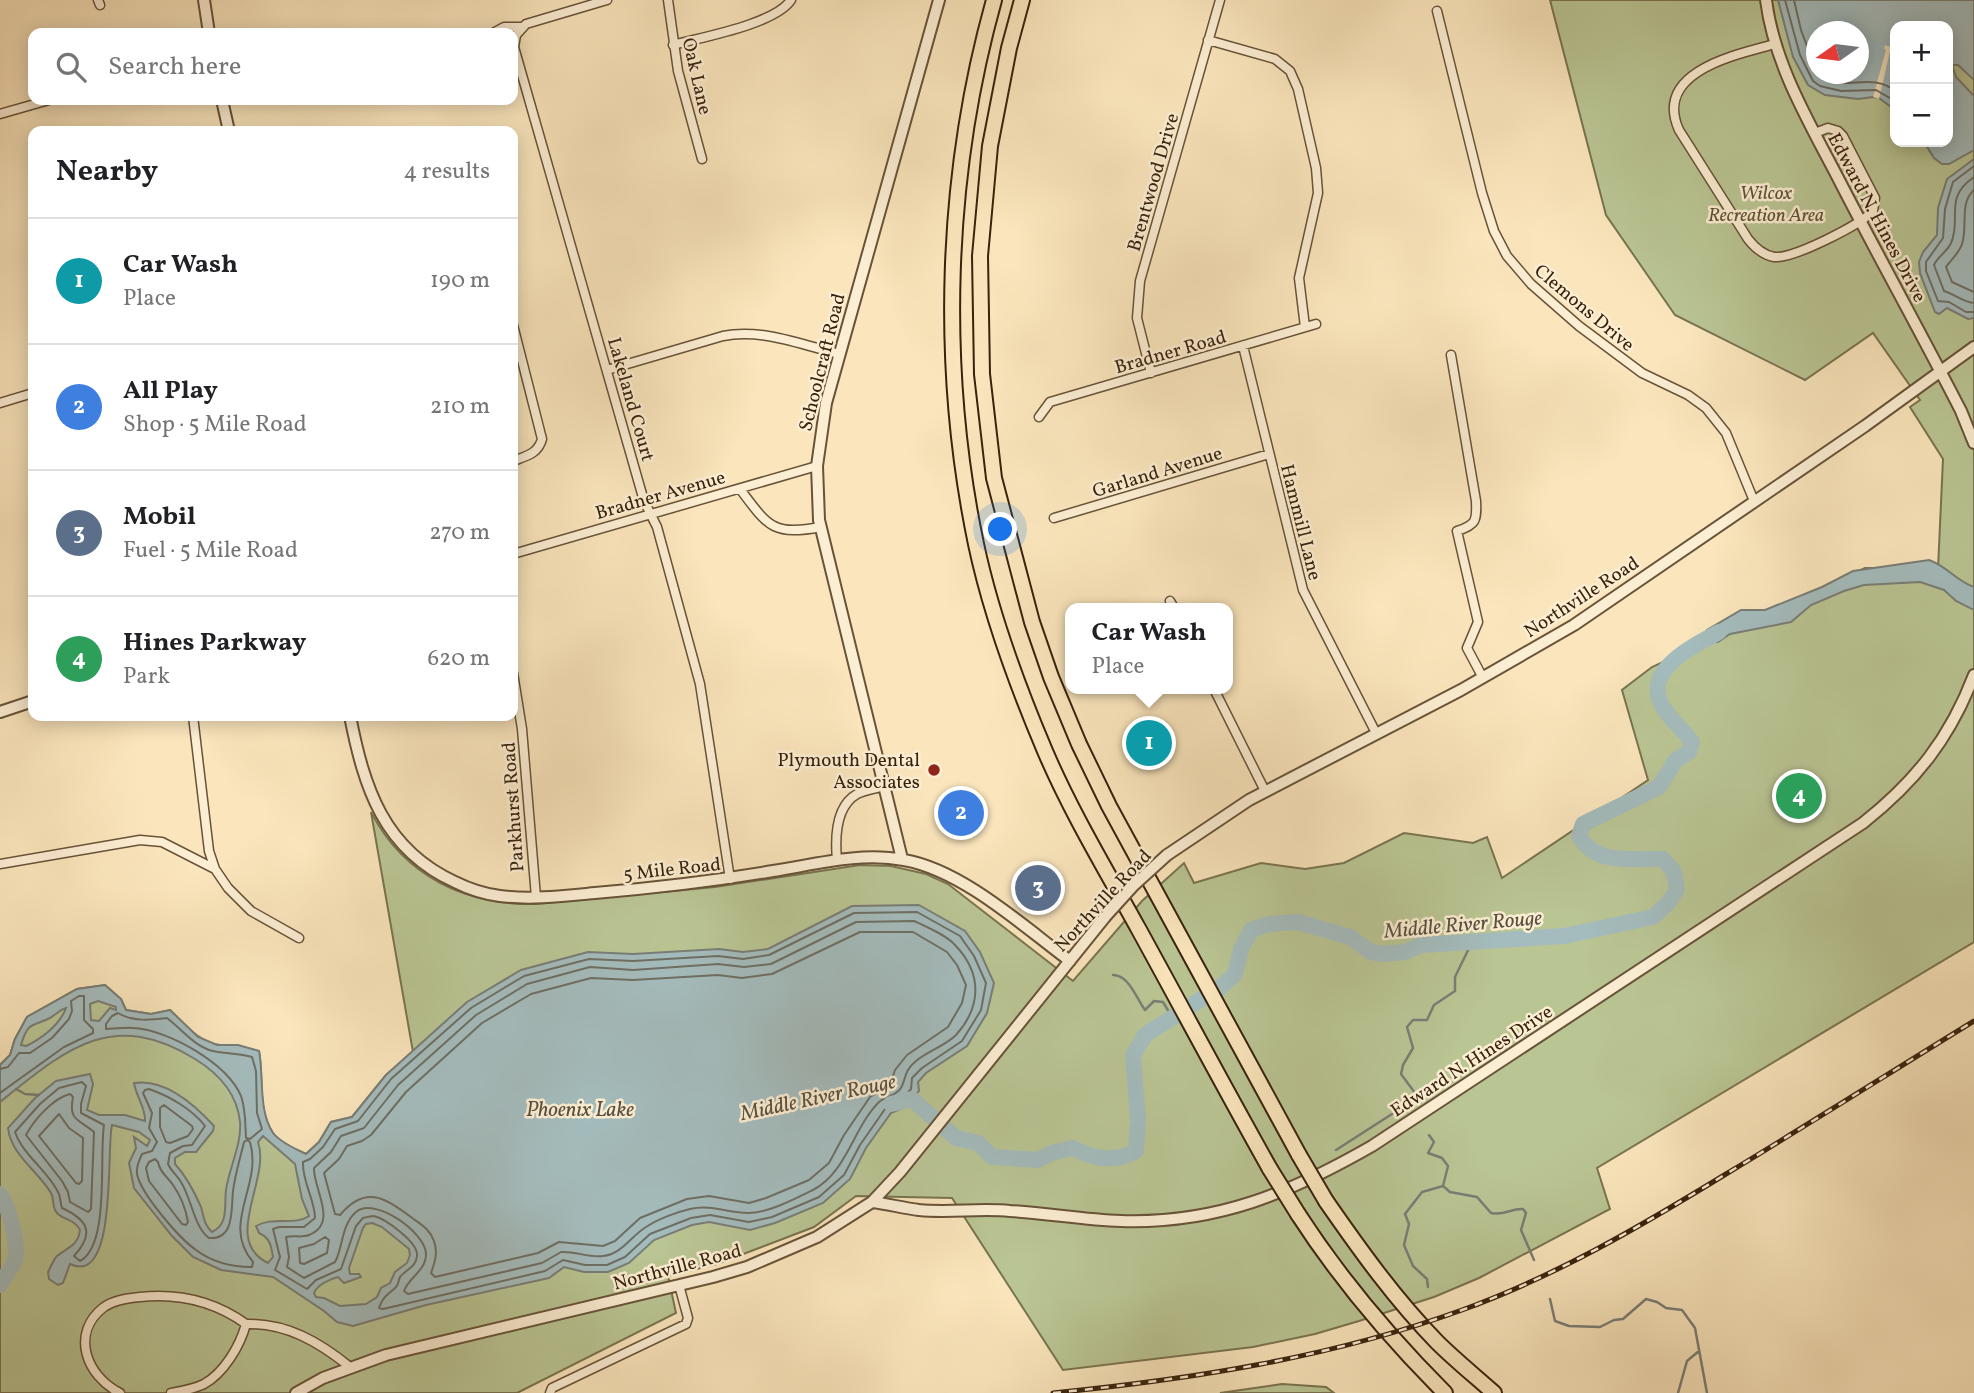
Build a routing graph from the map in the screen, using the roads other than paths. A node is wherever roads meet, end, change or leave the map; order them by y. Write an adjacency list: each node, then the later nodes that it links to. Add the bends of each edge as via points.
1 (204, 0): 12 (street)
2 (607, 0): 11 (street)
3 (668, 0): 17 (street, Oak Lane)
4 (791, 0): 17 (street, via 767,19)
5 (939, 0): 31 (street, Schoolcraft Road)
6 (994, 0): 76 (highway, bridge, via 966,127 954,234 955,405 976,546 1010,662 1045,752 1092,845 1270,1169 1332,1265)
7 (1022, 0): 77 (highway, bridge, via 990,146 980,256 982,374 994,478 1032,622 1090,767 1326,1201 1412,1315)
8 (1220, 0): 15 (street, Brentwood Drive)
9 (1766, 0): 16 (street, Edward N. Hines Drive)
10 (1437, 11): 44 (street, Clemons Drive, via 1482,193 1507,256 1579,326 1642,373 1706,408 1726,433)
11 (522, 27): 13 (street); 14 (street)
12 (208, 28)
13 (502, 28)
14 (518, 34)
15 (1208, 40): 27 (street, via 1275,59 1290,71 1298,89 1318,193 1299,278); 35 (street, Brentwood Drive, via 1138,294 1138,328)
16 (1775, 44): 23 (street, Edward N. Hines Drive); 25 (street, via 1687,78 1673,100 1679,130 1748,239 1761,252 1776,257 1797,253)
17 (673, 46): 24 (street, Oak Lane)
18 (518, 68): 33 (street, Lakeland Court)
19 (32, 105): 21 (street)
20 (223, 105): 22 (street)
21 (0, 114)
22 (228, 126)
23 (1815, 134): 25 (street, Edward N. Hines Drive); 25 (street, via 1828,128 1838,131 1864,175 1876,202)
24 (702, 159)
25 (1861, 222): 34 (street, Edward N. Hines Drive)
26 (1316, 324): 27 (street, Bradner Road)
27 (1305, 327): 29 (street, Bradner Road)
28 (518, 345): 41 (street, via 542,439 532,454)
29 (1243, 346): 35 (street, Bradner Road); 40 (street, Hammill Lane)
30 (1974, 347): 34 (street, Northville Road)
31 (839, 354): 33 (street, via 740,333); 42 (street, Schoolcraft Road, via 822,420)
32 (1451, 355): 50 (street, via 1476,501 1475,522 1457,531 1478,622 1467,648)
33 (607, 370): 45 (street, Lakeland Court)
34 (1941, 372): 39 (street, Edward N. Hines Drive); 44 (street, Northville Road)
35 (1152, 373): 38 (street, Bradner Road, via 1049,402)
36 (28, 395): 37 (street)
37 (0, 403)
38 (1039, 417)
39 (1974, 443)
40 (1269, 454): 46 (street, Garland Avenue); 57 (street, Hammill Lane, via 1303,590)
41 (518, 459)
42 (817, 466): 43 (street, Bradner Avenue); 47 (street, Schoolcraft Road)
43 (740, 489): 45 (street, Bradner Avenue); 47 (street, via 775,528)
44 (1754, 501): 50 (street, Northville Road, via 1574,625)
45 (651, 515): 48 (street, Bradner Avenue); 64 (street, Lakeland Court, via 700,684)
46 (1054, 518)
47 (821, 527): 58 (street, Schoolcraft Road)
48 (518, 553)
49 (1974, 674): 68 (street, Edward N. Hines Drive, via 1935,751 1898,794 1864,823 1329,1170 1255,1203 1156,1221 1000,1210 920,1210)
50 (1483, 678): 57 (street, Northville Road)
51 (1216, 694): 59 (street)
52 (28, 703): 54 (street)
53 (518, 704): 65 (street, Parkhurst Road)
54 (0, 712)
55 (194, 721): 63 (street)
56 (350, 721): 65 (street, 5 Mile Road, via 369,790 401,844 434,871 470,889 498,896)
57 (1377, 733): 59 (street, Northville Road)
58 (884, 786): 60 (street, Schoolcraft Road); 61 (street, via 860,793 843,809 837,834)
59 (1265, 791): 67 (street, Northville Road, bridge, via 1167,855 1134,885)
60 (902, 859): 61 (street, 5 Mile Road); 67 (street, 5 Mile Road, via 961,881)
61 (838, 860): 64 (street, 5 Mile Road)
62 (0, 864): 63 (street, via 146,839 162,842)
63 (215, 869): 66 (street, via 251,911)
64 (730, 879): 65 (street, 5 Mile Road)
65 (536, 897)
66 (299, 938)
67 (1070, 961): 68 (street, Northville Road)
68 (872, 1202): 69 (street, Northville Road, via 817,1237 747,1267)
69 (679, 1285): 71 (street, Northville Road, via 386,1354); 72 (street, via 686,1324)
70 (246, 1324): 71 (street, via 296,1332); 73 (street, via 216,1306 168,1294 125,1298 105,1306 90,1322 84,1342 87,1360 107,1387); 74 (street, via 225,1366 205,1383)
71 (350, 1367): 75 (street, Northville Road)
72 (551, 1391)
73 (120, 1393)
74 (171, 1393)
75 (296, 1393)
76 (1445, 1393)
77 (1494, 1393)

